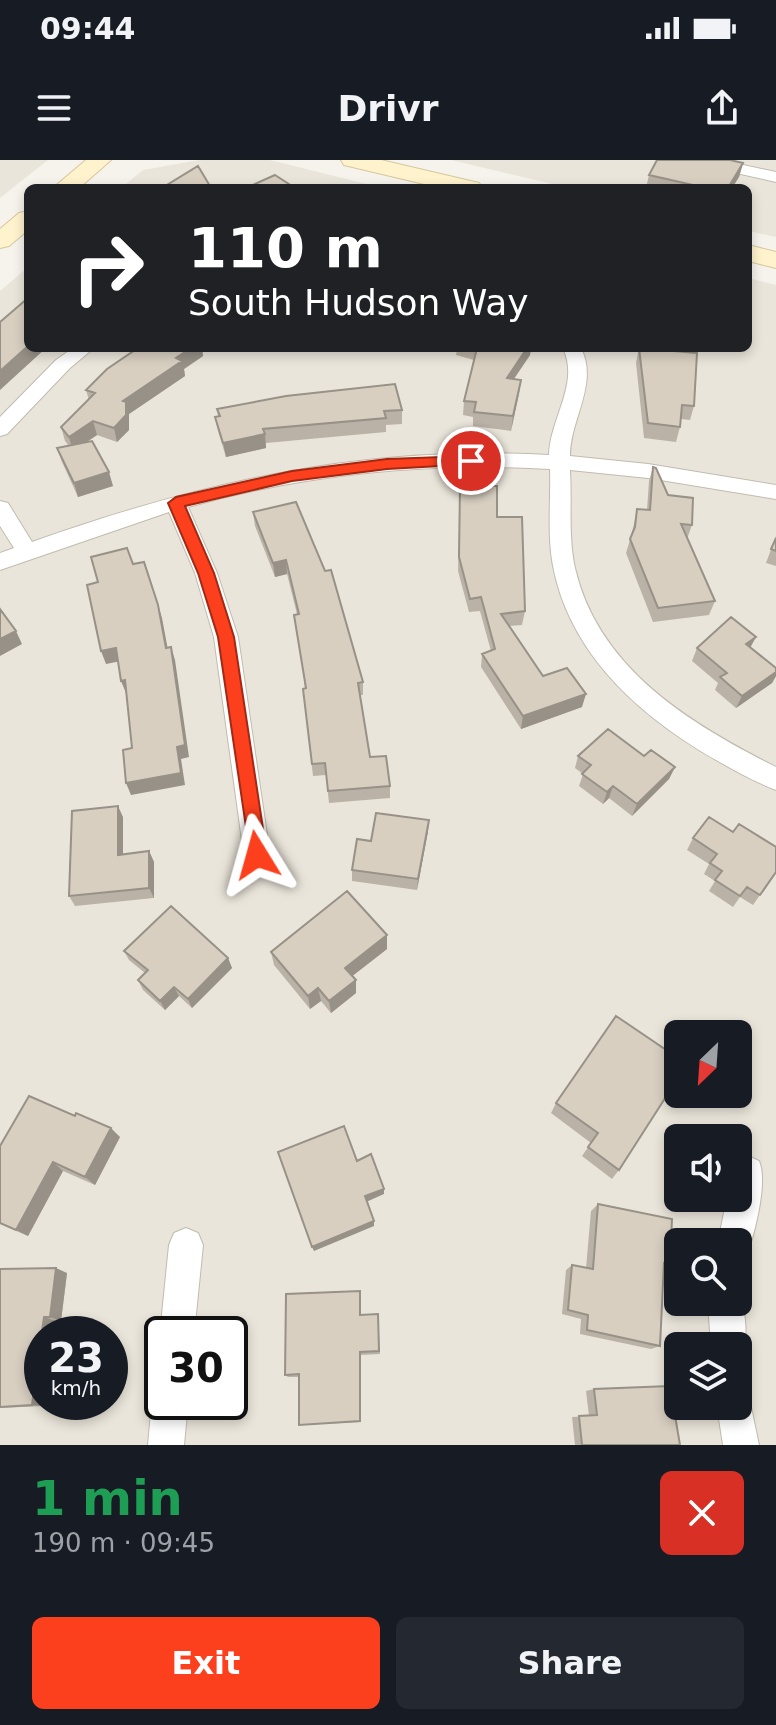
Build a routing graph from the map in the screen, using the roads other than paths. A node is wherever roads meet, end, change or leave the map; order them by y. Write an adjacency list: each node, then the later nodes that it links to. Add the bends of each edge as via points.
1 (100, 160): 5 (main road)
2 (352, 160): 6 (main road)
3 (698, 160): 4 (street)
4 (776, 177)
5 (70, 184)
6 (454, 184)
7 (24, 221): 8 (main road)
8 (0, 241)
9 (752, 254): 10 (main road)
10 (776, 260)
11 (80, 352): 13 (street)
12 (573, 352): 14 (street, via 580,379 563,424)
13 (0, 429)
14 (561, 461): 15 (street, via 652,470); 16 (street, via 387,464 271,480); 20 (street, via 561,549 578,612 590,633 645,699 680,727)
15 (776, 492)
16 (176, 503): 18 (street); 21 (street, via 226,637)
17 (0, 508): 18 (street)
18 (27, 552): 19 (street)
19 (0, 562)
20 (776, 779)
21 (257, 855)
22 (186, 1245): 23 (street)
23 (179, 1316)
24 (168, 1420): 26 (street)
25 (737, 1420): 27 (street)
26 (166, 1445)
27 (741, 1445)

